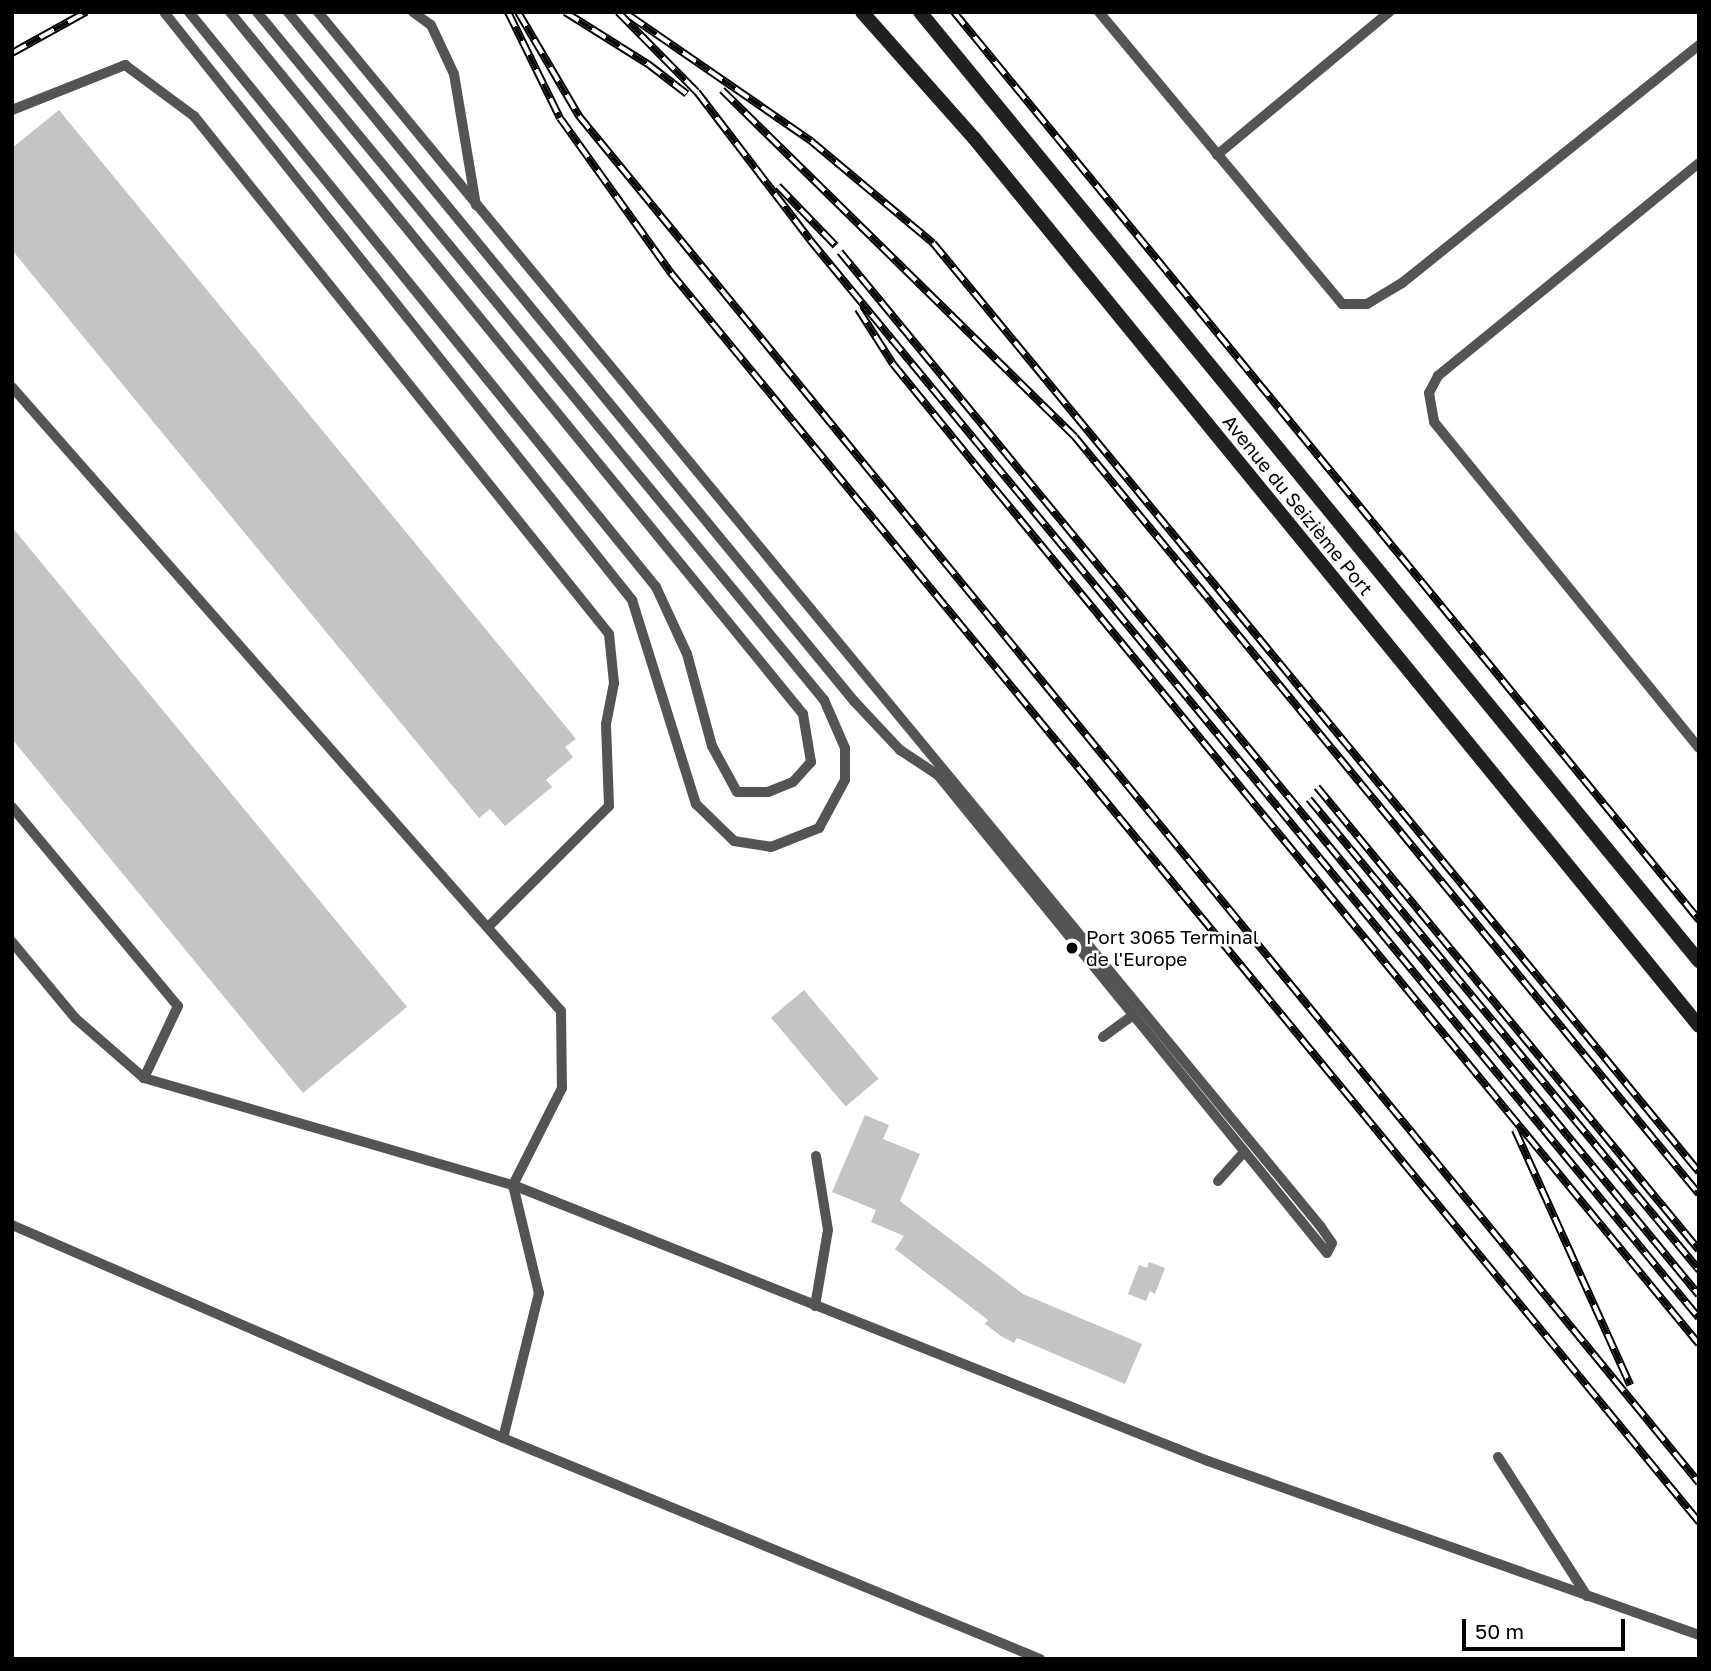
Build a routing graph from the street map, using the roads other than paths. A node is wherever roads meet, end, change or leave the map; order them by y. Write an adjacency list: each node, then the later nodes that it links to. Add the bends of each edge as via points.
1 (164, 12): 4 (lane, via 632,600 696,804 734,841 771,846 819,828 845,780 845,748 824,700)
2 (189, 12): 3 (lane, via 656,587 687,654 712,746 737,792 768,792 793,782 811,762 803,714 795,703)
3 (230, 12)
4 (257, 12)
5 (288, 12): 19 (lane, via 854,701 900,750)
6 (318, 12): 16 (lane)
7 (412, 12): 16 (lane, via 432,25 454,74 463,105)
8 (862, 12): 25 (main road, Avenue du Seizième Port, via 974,138)
9 (920, 12): 23 (main road, Avenue du Seizième Port)
10 (1099, 12): 14 (lane)
11 (1389, 12): 14 (lane)
12 (1699, 45): 14 (lane, via 1402,284 1367,304 1342,304)
13 (12, 110): 21 (lane, via 125,65 194,116 608,634 614,683 606,724 609,806)
14 (1217, 155)
15 (1699, 163): 18 (lane, via 1438,376 1429,393 1434,422)
16 (476, 205): 19 (lane)
17 (12, 387): 21 (lane)
18 (1699, 748)
19 (942, 775): 24 (lane); 28 (lane, via 1321,1227 1332,1243 1327,1254)
20 (12, 807): 27 (lane, via 178,1006)
21 (488, 927): 31 (lane, via 561,1011 562,1088)
22 (12, 942): 27 (lane, via 75,1018)
23 (1699, 961)
24 (1133, 1015): 26 (lane); 28 (lane)
25 (1699, 1027)
26 (1103, 1037)
27 (144, 1078): 31 (lane)
28 (1244, 1152): 30 (lane)
29 (816, 1156): 33 (lane, via 828,1230)
30 (1219, 1181)
31 (513, 1185): 33 (lane); 34 (lane, via 540,1293)
32 (12, 1225): 34 (lane)
33 (815, 1307): 36 (lane, via 1208,1461)
34 (503, 1438): 38 (lane)
35 (1498, 1457): 36 (lane)
36 (1587, 1596): 37 (lane)
37 (1699, 1635)
38 (1040, 1659)

